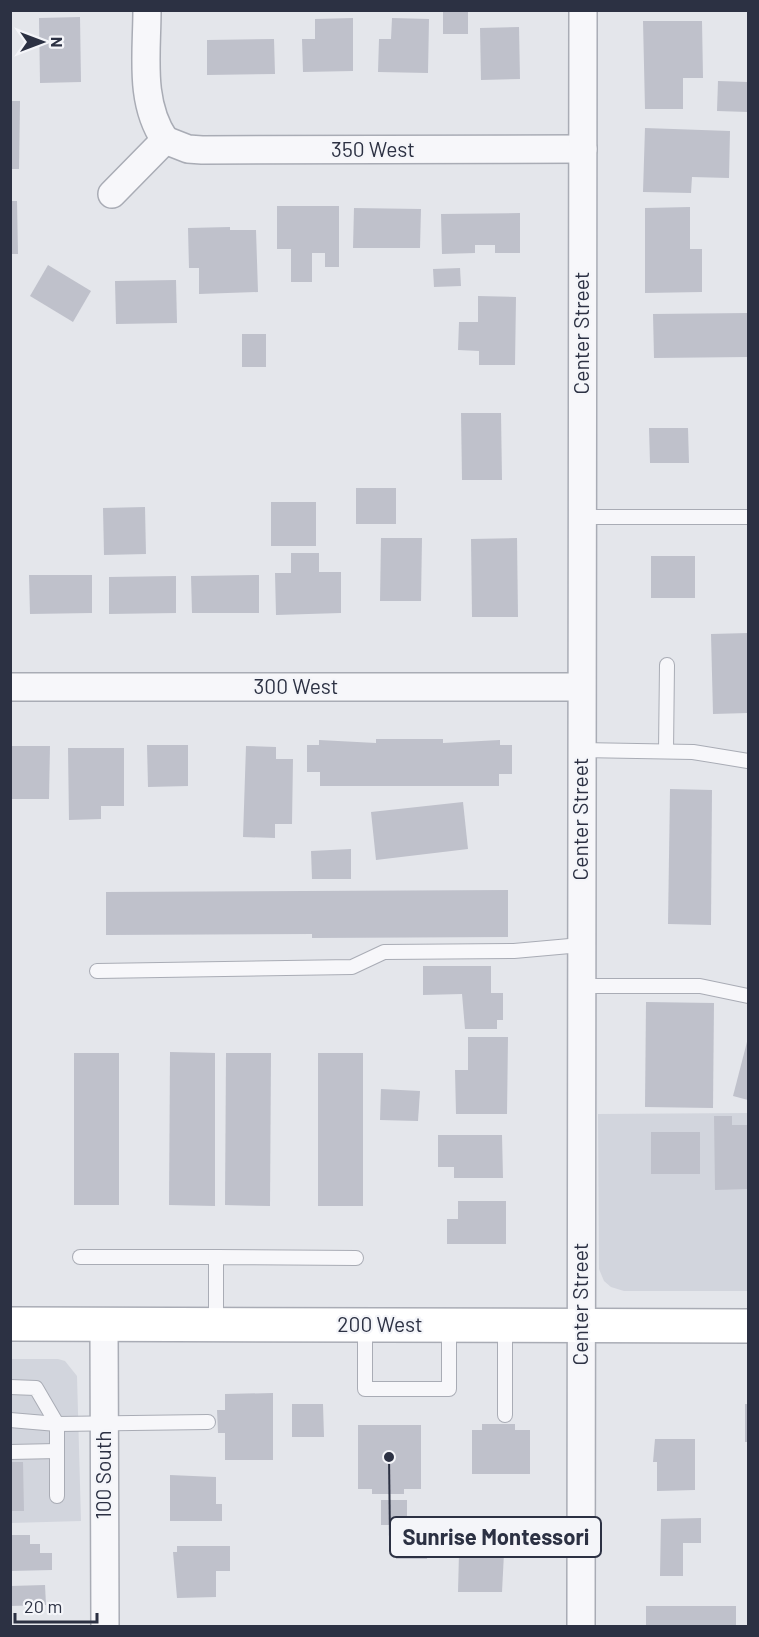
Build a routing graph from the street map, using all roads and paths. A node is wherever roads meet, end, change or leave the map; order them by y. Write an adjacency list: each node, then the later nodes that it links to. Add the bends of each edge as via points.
1 (147, 10): 3 (street, via 149,107)
2 (583, 10): 4 (street, Center Street)
3 (165, 140): 4 (street, 350 West, via 202,150); 5 (street)
4 (583, 149): 6 (street, Center Street)
5 (112, 194)
6 (582, 517): 7 (lane); 10 (street, Center Street)
7 (748, 517)
8 (667, 665): 12 (lane)
9 (10, 687): 10 (street, 300 West)
10 (581, 687): 11 (street, Center Street)
11 (581, 750): 12 (lane); 14 (street, Center Street)
12 (666, 751): 13 (lane)
13 (748, 761)
14 (581, 945): 15 (lane, via 514,951 384,952 352,967); 16 (street, Center Street)
15 (97, 971)
16 (580, 986): 17 (lane, via 700,986); 27 (street, Center Street)
17 (748, 996)
18 (80, 1257): 19 (lane)
19 (216, 1257): 20 (lane); 23 (lane)
20 (356, 1258)
21 (10, 1324): 22 (main road, 200 West)
22 (104, 1324): 23 (main road, 200 West); 33 (street, 100 South)
23 (216, 1324): 24 (main road, 200 West)
24 (365, 1325): 25 (main road, 200 West); 25 (lane, via 365,1389 449,1389)
25 (449, 1325): 26 (main road, 200 West)
26 (505, 1325): 27 (main road, 200 West); 30 (lane)
27 (581, 1325): 28 (main road, 200 West); 39 (street, Center Street)
28 (748, 1326)
29 (10, 1388): 34 (lane, via 36,1388)
30 (506, 1415)
31 (10, 1420): 34 (lane)
32 (208, 1422): 33 (lane)
33 (104, 1423): 34 (lane); 38 (street, 100 South)
34 (57, 1424): 35 (lane)
35 (57, 1451): 36 (lane); 37 (lane)
36 (10, 1452)
37 (57, 1496)
38 (105, 1626)
39 (581, 1626)

